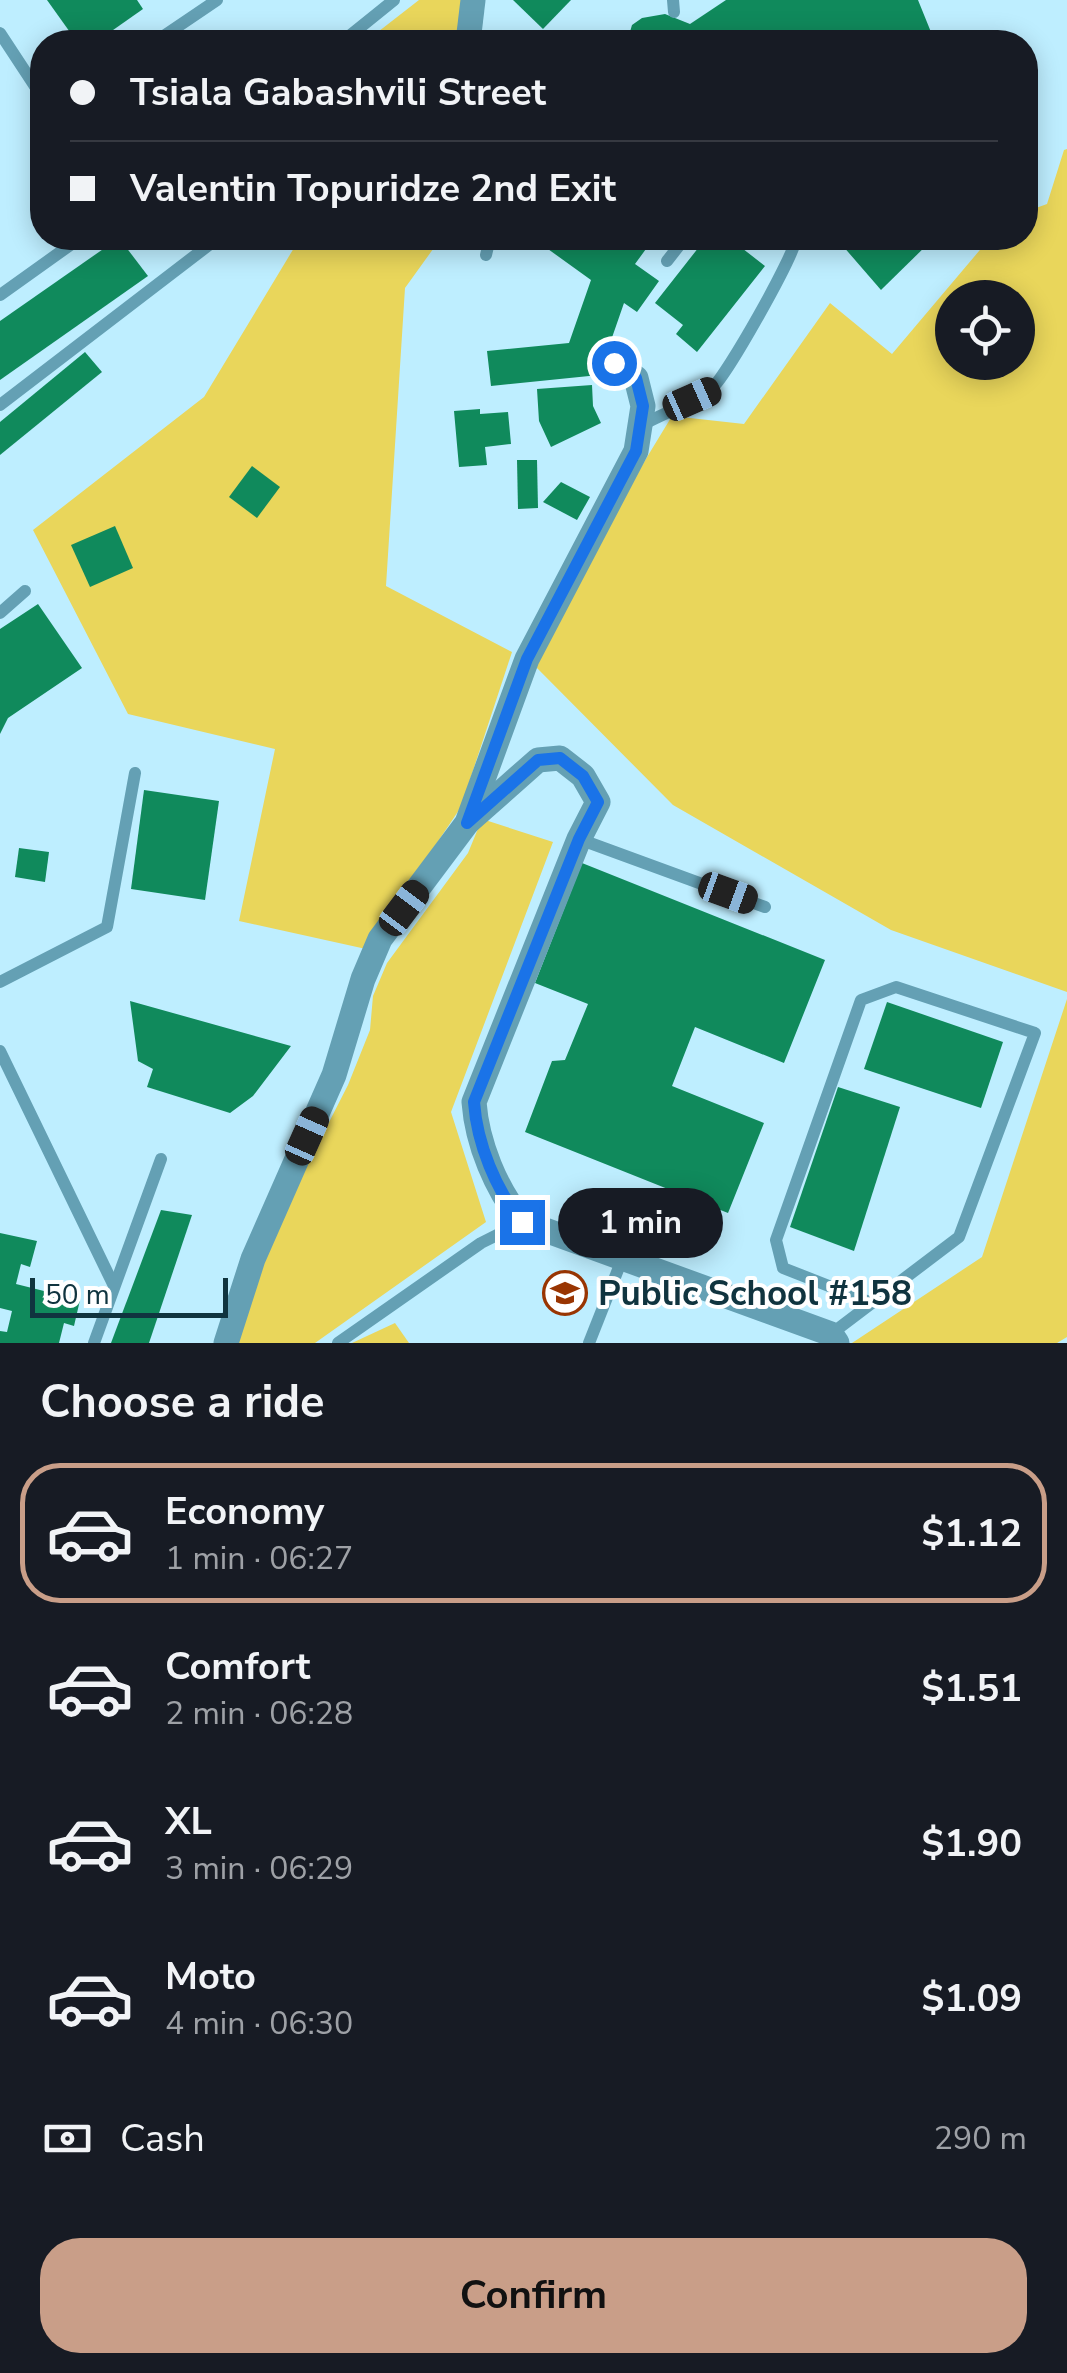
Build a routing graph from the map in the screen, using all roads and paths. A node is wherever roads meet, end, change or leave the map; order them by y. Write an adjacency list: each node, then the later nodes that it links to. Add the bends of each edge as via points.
1 (217, 0): 4 (lane)
2 (394, 0): 5 (lane)
3 (473, 0): 6 (street)
4 (173, 30)
5 (357, 30)
6 (469, 30)
7 (0, 33): 8 (lane)
8 (30, 78)
9 (63, 250): 16 (lane)
10 (202, 250): 18 (lane)
11 (487, 250): 14 (lane)
12 (676, 250): 15 (lane)
13 (794, 250): 19 (lane, via 726,375 711,390)
14 (486, 255)
15 (667, 261)
16 (0, 295)
17 (614, 363): 19 (street, via 636,378)
18 (0, 405)
19 (640, 426): 23 (street, via 636,451 527,659)
20 (25, 591): 21 (lane)
21 (0, 613)
22 (135, 773): 26 (lane, via 107,927)
23 (467, 823): 24 (street, via 538,760 560,758 583,776 598,802); 35 (street, via 380,939 334,1075 253,1259)
24 (579, 839): 25 (lane); 29 (street, via 474,1102 476,1132)
25 (764, 907)
26 (0, 982)
27 (0, 1051): 31 (lane)
28 (160, 1159): 31 (lane)
29 (522, 1222): 30 (street); 36 (lane, via 482,1242)
30 (624, 1256): 33 (street); 37 (lane)
31 (113, 1284): 34 (lane)
32 (872, 1303): 32 (lane, via 959,1236 1035,1033 896,987 861,1000 776,1240 783,1268); 33 (lane)
33 (834, 1339)
34 (94, 1343)
35 (226, 1343)
36 (338, 1343)
37 (589, 1343)

